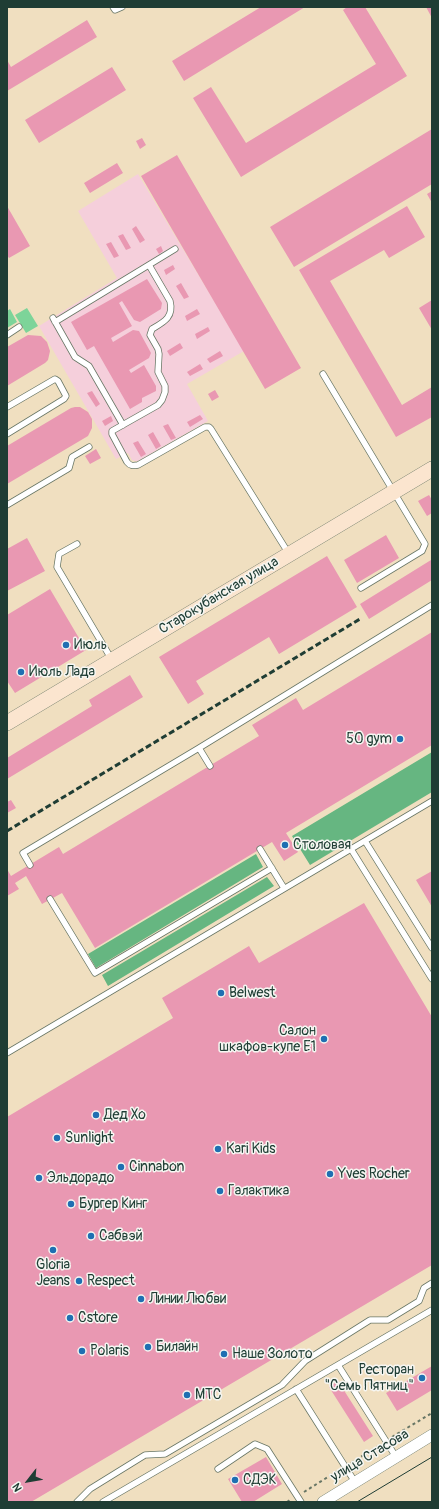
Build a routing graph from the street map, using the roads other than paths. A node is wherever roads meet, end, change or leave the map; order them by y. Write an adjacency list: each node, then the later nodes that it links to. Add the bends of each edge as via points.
1 (113, 7): 2 (lane, via 115,10)
2 (122, 7)
3 (175, 249): 4 (lane)
4 (149, 265): 9 (lane, via 172,307 166,321 152,329 150,335 158,349 158,372 165,392 158,405); 9 (lane, via 54,320 75,357 89,366)
5 (19, 327): 6 (lane)
6 (7, 334)
7 (323, 374): 13 (lane)
8 (7, 407): 10 (lane, via 55,379 66,396)
9 (123, 425): 16 (lane, via 112,431 112,434 127,462 134,466 209,427)
10 (7, 434)
11 (88, 447): 14 (lane, via 72,457 69,468)
12 (432, 469): 13 (street, Старокубанская улица)
13 (394, 492): 16 (street, Старокубанская улица); 17 (lane, via 425,544 422,551)
14 (7, 505)
15 (77, 544): 19 (lane, via 59,554 57,567)
16 (289, 555): 19 (street, Старокубанская улица)
17 (361, 588)
18 (432, 605): 21 (lane)
19 (112, 660): 20 (street, Старокубанская улица)
20 (8, 720)
21 (199, 748): 22 (lane); 27 (lane, via 23,853)
22 (210, 766)
23 (432, 801): 24 (lane)
24 (365, 841): 26 (lane); 31 (lane)
25 (260, 849): 28 (lane)
26 (351, 849): 29 (lane); 32 (lane)
27 (30, 865)
28 (272, 868): 29 (lane); 30 (lane, via 95,973)
29 (284, 888): 33 (lane)
30 (50, 899)
31 (432, 948)
32 (432, 980)
33 (7, 1053)
34 (432, 1283): 42 (lane, via 424,1288 419,1301 388,1320 370,1320 305,1361 282,1385 165,1454 145,1455 90,1489)
35 (432, 1310): 36 (lane)
36 (338, 1365): 37 (lane); 39 (lane)
37 (296, 1389): 41 (lane); 43 (lane)
38 (432, 1435): 39 (street, улица Стасова)
39 (396, 1457): 41 (street, улица Стасова)
40 (218, 1469): 44 (lane, via 255,1444 267,1449)
41 (356, 1482): 45 (street, улица Стасова)
42 (77, 1502)
43 (103, 1502)
44 (301, 1502)
45 (323, 1502)

